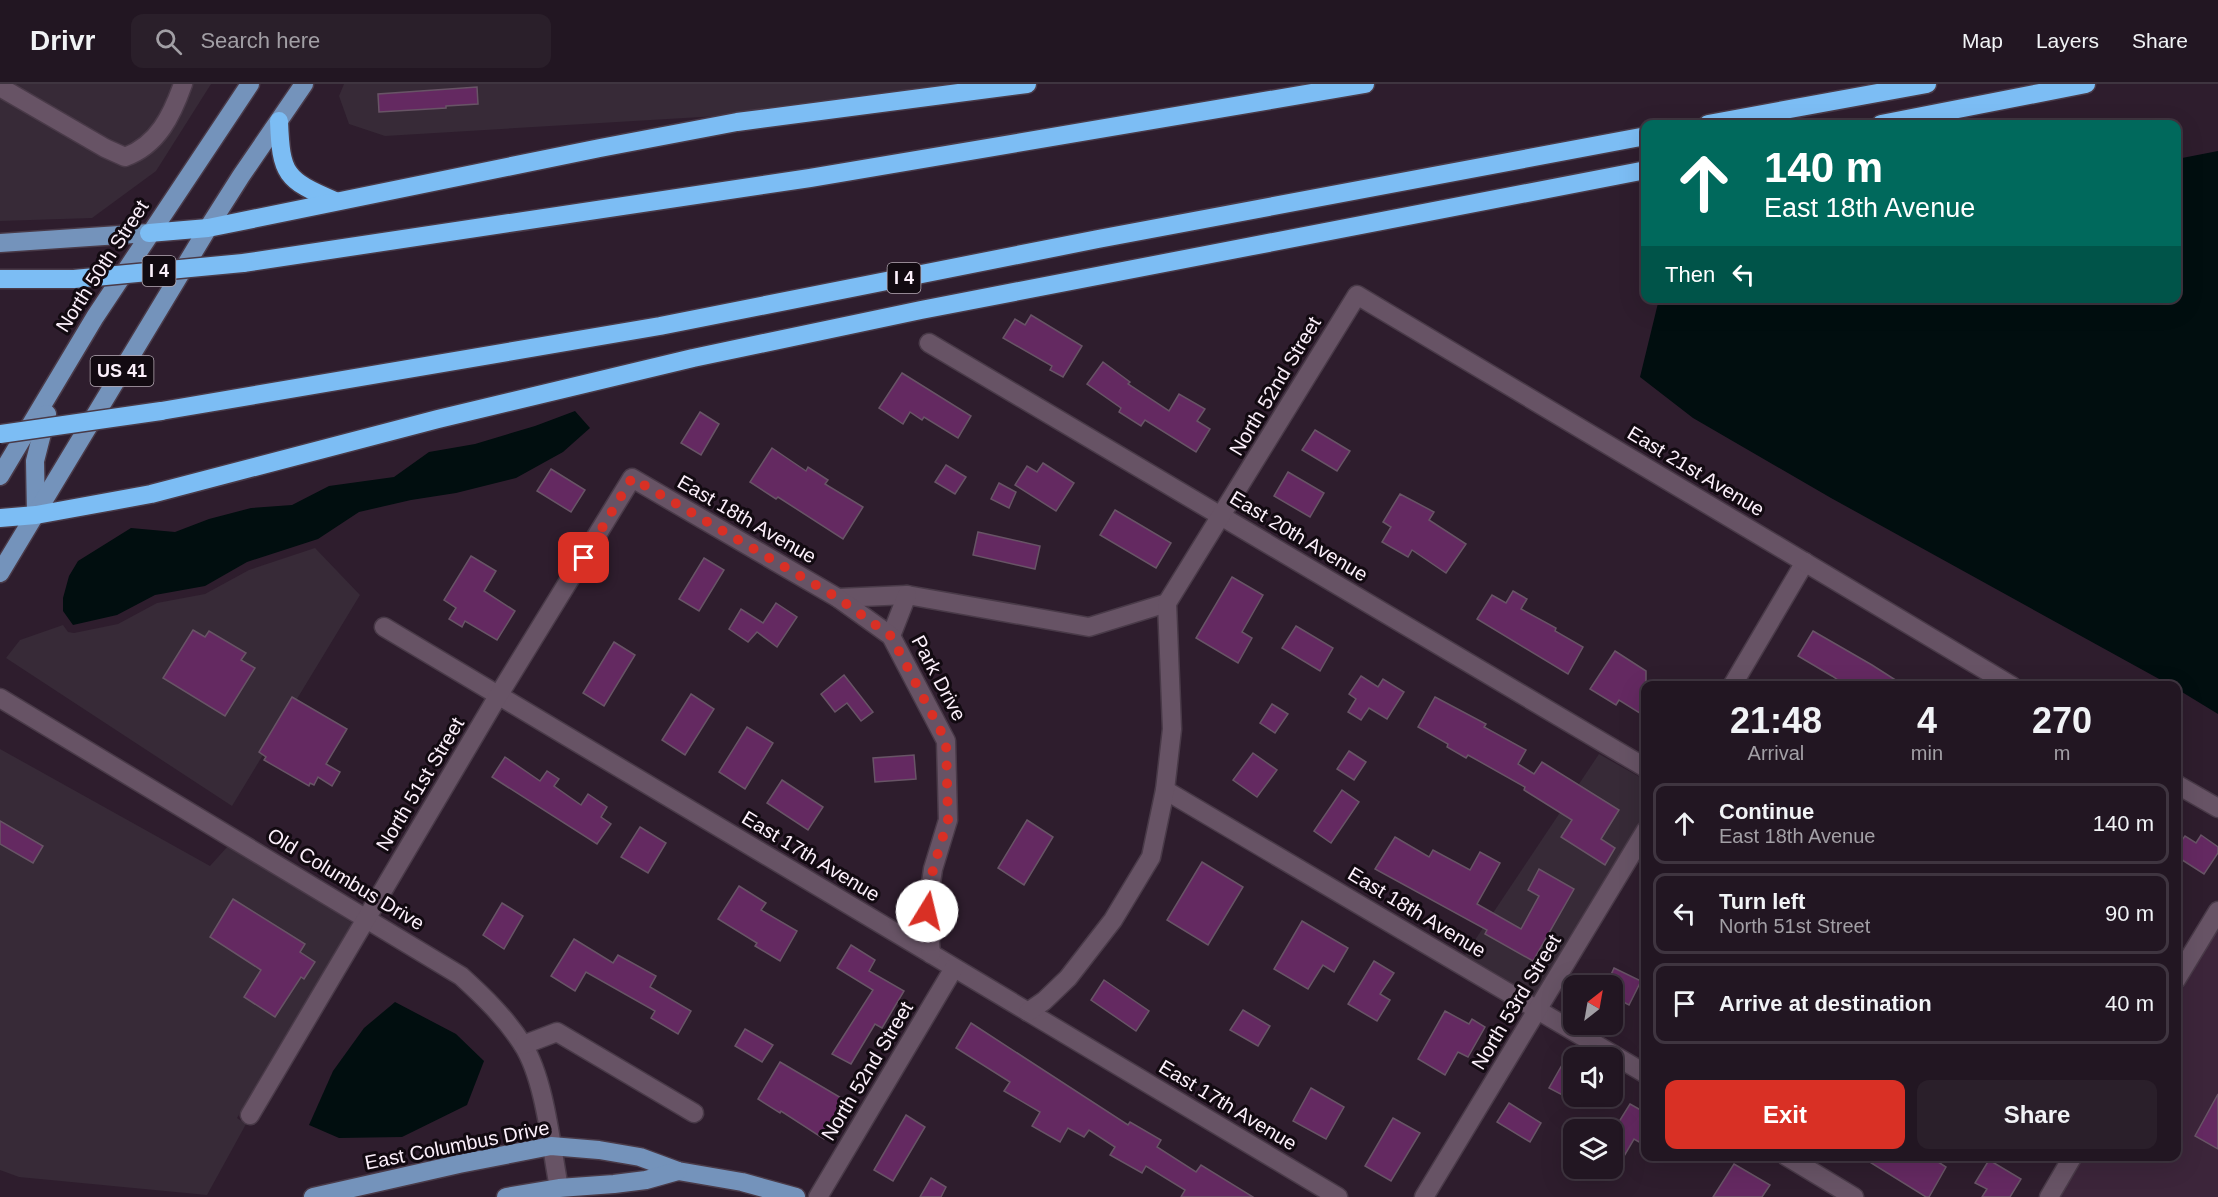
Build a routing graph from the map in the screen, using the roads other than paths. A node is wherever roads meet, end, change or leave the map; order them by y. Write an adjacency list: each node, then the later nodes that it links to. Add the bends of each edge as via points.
1 (183, 84): 8 (street, via 175,108 152,141 125,157)
2 (250, 84): 16 (main road, North 50th Street / US 41)
3 (304, 84): 9 (main road, US 41)
4 (1027, 84): 14 (highway, via 736,122)
5 (1365, 84): 18 (highway, I 4, bridge, via 810,178 243,263 74,279)
6 (1927, 84): 10 (highway)
7 (2086, 84): 11 (highway)
8 (0, 87)
9 (279, 120): 14 (highway, via 280,151 286,170 304,188); 15 (main road, US 41)
10 (1730, 120)
11 (1902, 120)
12 (1641, 137): 22 (highway, I 4, bridge, via 660,326 161,411)
13 (1641, 171): 25 (highway, via 693,357 438,418 151,494)
14 (334, 201): 15 (highway)
15 (208, 228): 16 (highway); 25 (main road, US 41)
16 (149, 233): 17 (main road); 21 (main road, North 50th Street / US 41)
17 (0, 243)
18 (0, 279)
19 (1357, 295): 26 (street, North 52nd Street); 28 (street, East 21st Avenue)
20 (929, 343): 26 (street, East 20th Avenue)
21 (60, 375): 23 (main road, North 50th Street / US 41); 25 (main road, via 35,462)
22 (0, 434)
23 (0, 476)
24 (632, 478): 31 (street, East 18th Avenue); 37 (street, North 51st Street)
25 (36, 515): 27 (highway); 29 (main road, US 41)
26 (1222, 516): 32 (street, North 52nd Street); 39 (street, East 20th Avenue)
27 (0, 518)
28 (1805, 562): 35 (street); 36 (street, East 21st Avenue)
29 (0, 573)
30 (907, 595): 31 (street); 32 (street, via 1089,627); 34 (street, Park Drive)
31 (838, 598): 34 (street, Park Drive)
32 (1167, 603): 41 (street, via 1172,729)
33 (384, 627): 37 (street, East 17th Avenue)
34 (891, 636): 46 (street, Park Drive, via 946,741 948,820 933,869 927,911)
35 (1735, 681)
36 (2004, 681)
37 (498, 696): 45 (street, North 51st Street); 46 (street, East 17th Avenue)
38 (0, 698): 45 (street, Old Columbus Drive)
39 (1641, 765)
40 (2181, 786): 42 (street)
41 (1165, 790): 49 (street, East 18th Avenue); 50 (street, via 1151,856 1113,920 1068,978)
42 (2218, 808)
43 (1641, 838): 49 (street, North 53rd Street)
44 (2218, 911): 48 (street)
45 (366, 917): 51 (street, Old Columbus Drive, via 461,976 488,1001); 54 (street, North 51st Street)
46 (931, 954): 47 (street, East 17th Avenue)
47 (954, 968): 50 (street, East 17th Avenue); 63 (street, North 52nd Street)
48 (2181, 972)
49 (1537, 1010): 52 (street, East 18th Avenue); 65 (street, North 53rd Street)
50 (1028, 1012): 64 (street, East 17th Avenue)
51 (523, 1045): 53 (street, via 557,1032); 55 (street, Old Columbus Drive, via 541,1089)
52 (1641, 1071)
53 (694, 1113)
54 (250, 1114)
55 (551, 1146): 58 (main road, East Columbus Drive, via 640,1157); 59 (street, Old Columbus Drive); 60 (main road, East Columbus Drive)
56 (1794, 1161): 66 (street)
57 (2070, 1161): 67 (street)
58 (678, 1171): 59 (main road, East Columbus Drive, via 635,1181); 62 (main road, East Columbus Drive, via 742,1182)
59 (559, 1188): 61 (main road, East Columbus Drive)
60 (313, 1197)
61 (506, 1197)
62 (796, 1197)
63 (818, 1197)
64 (1338, 1197)
65 (1424, 1197)
66 (1854, 1197)
67 (2049, 1197)

